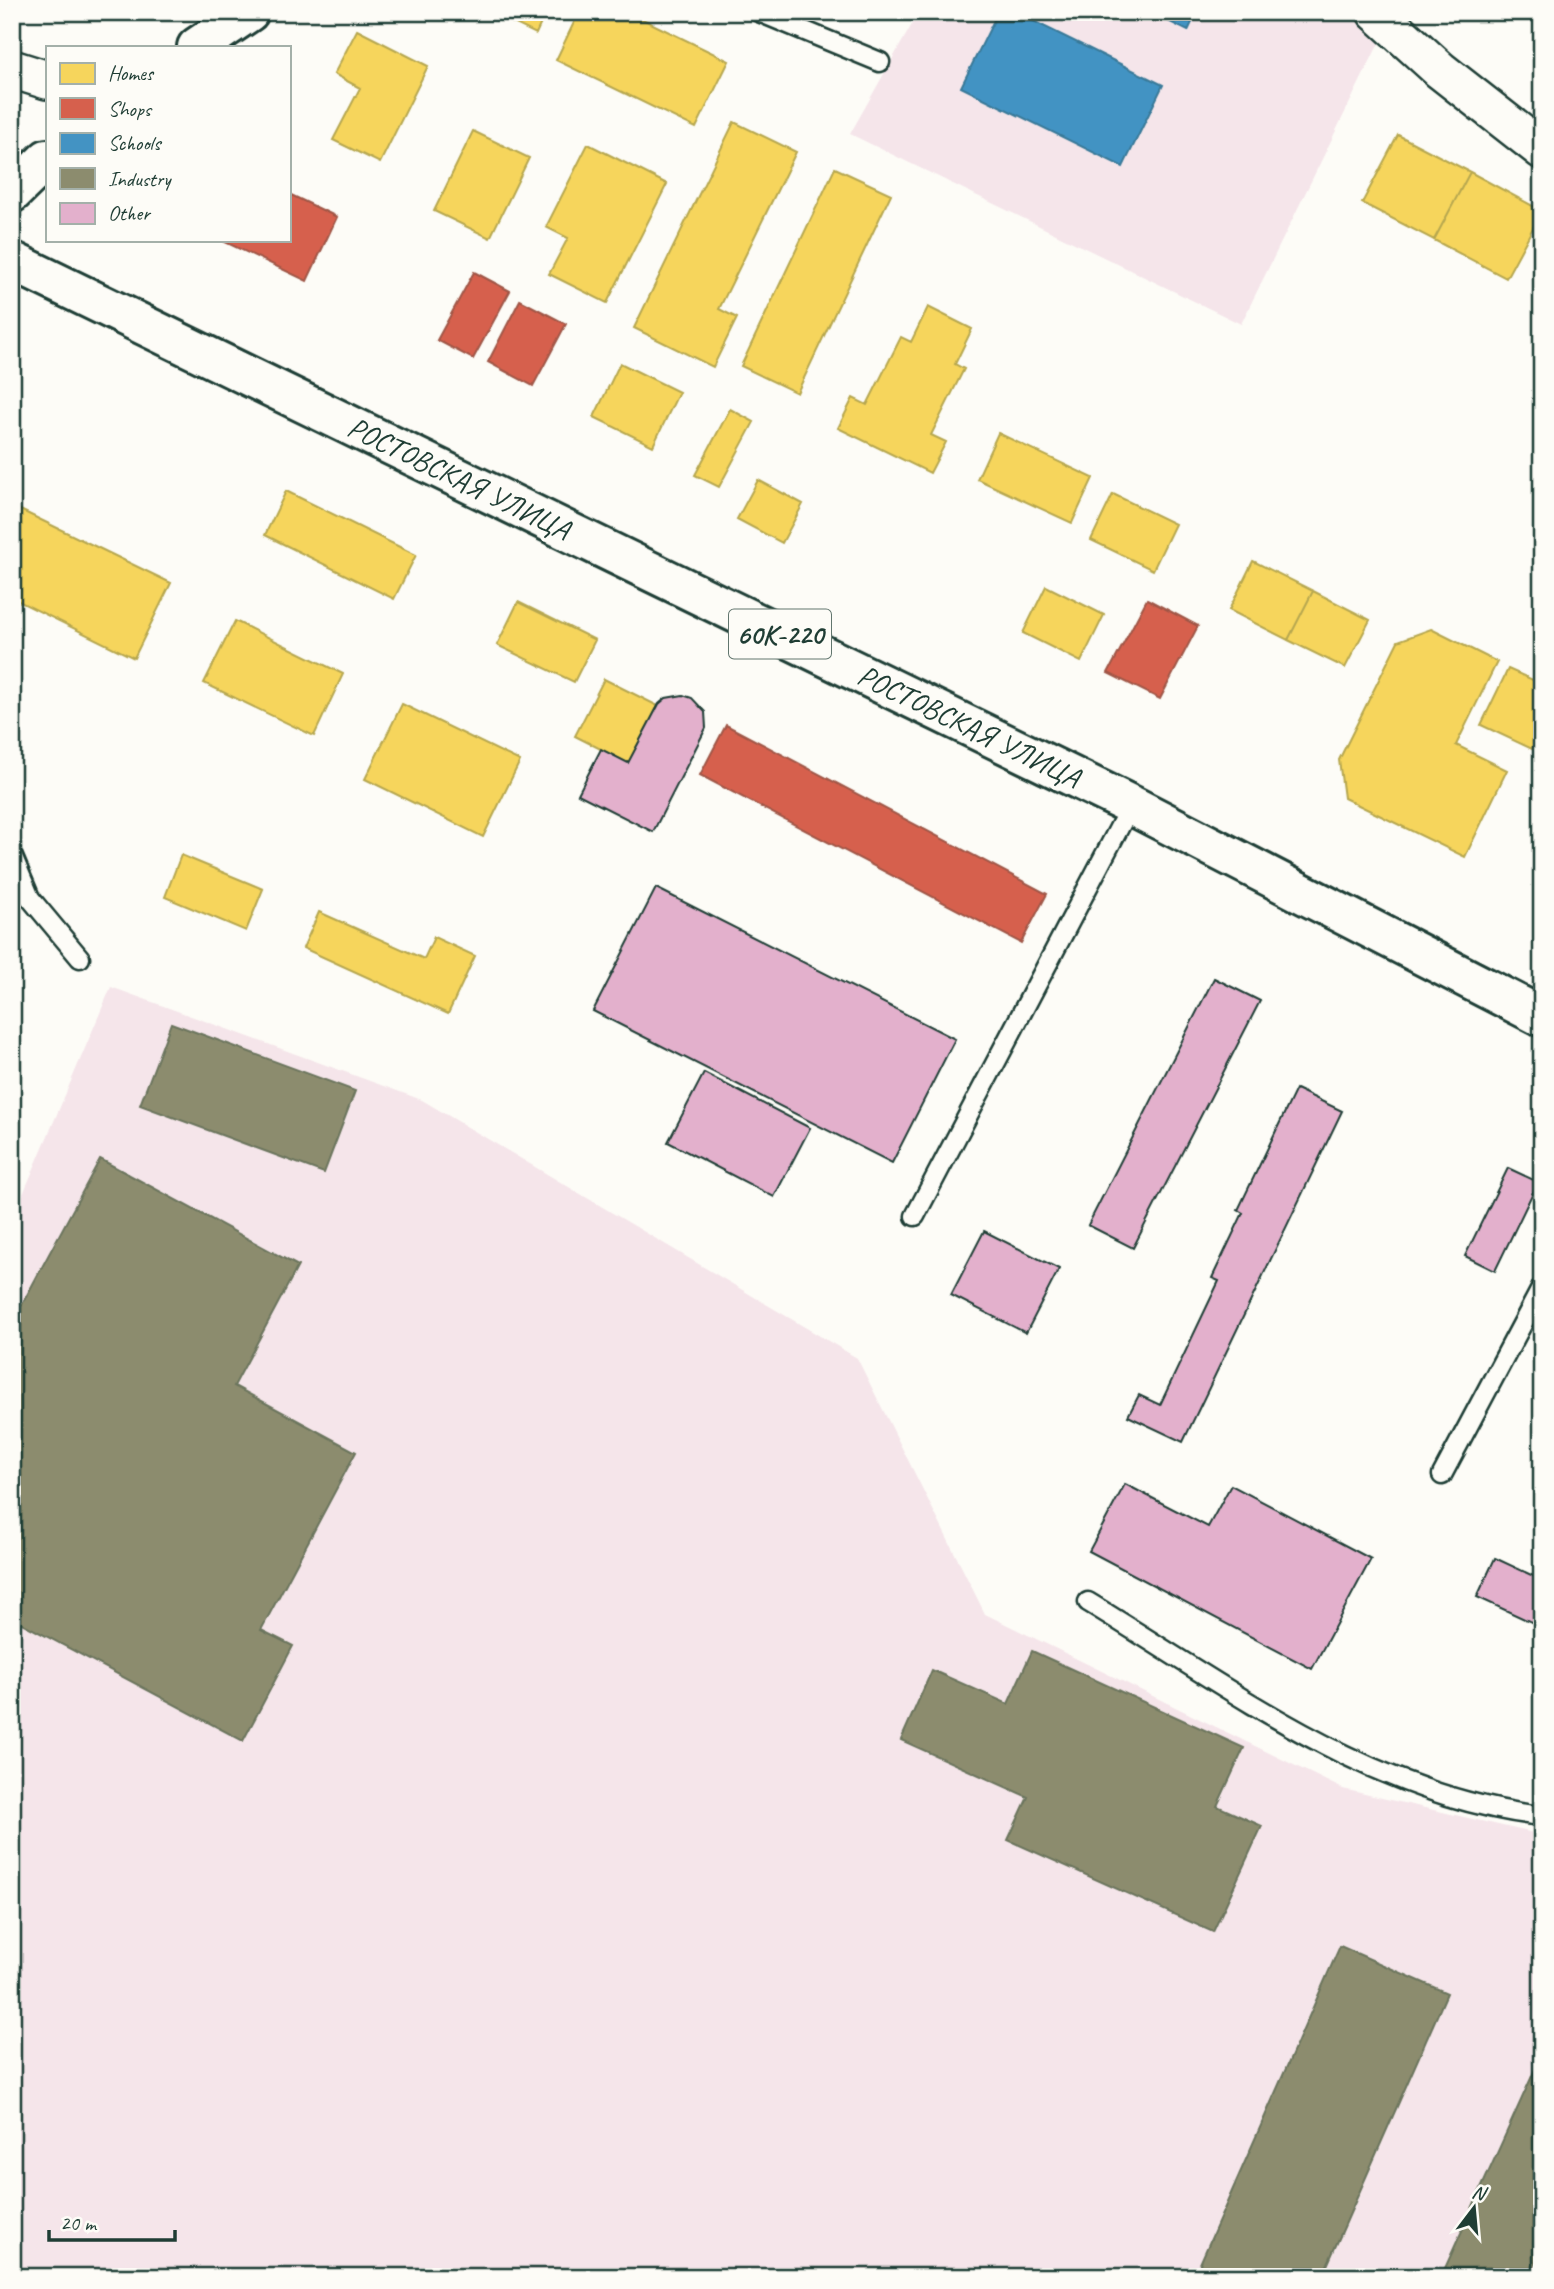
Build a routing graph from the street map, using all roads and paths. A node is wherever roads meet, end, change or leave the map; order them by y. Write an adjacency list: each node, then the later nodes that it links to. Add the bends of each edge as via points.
1 (249, 12): 4 (main road)
2 (758, 12): 5 (lane)
3 (1376, 12): 8 (street)
4 (198, 46)
5 (880, 62)
6 (12, 69): 7 (street)
7 (46, 80)
8 (1542, 150)
9 (46, 160): 10 (main road)
10 (12, 193)
11 (12, 261): 12 (main road, РОСТОВСКАЯ УЛИЦА / 60К-220)
12 (1131, 805): 15 (main road, РОСТОВСКАЯ УЛИЦА / 60К-220); 16 (lane)
13 (12, 855): 14 (lane, via 30,898)
14 (80, 958)
15 (1542, 1017)
16 (915, 1216)
17 (1542, 1287): 18 (lane)
18 (1442, 1475)
19 (1088, 1602): 20 (lane, via 1328,1748 1392,1779 1454,1799)
20 (1542, 1816)

